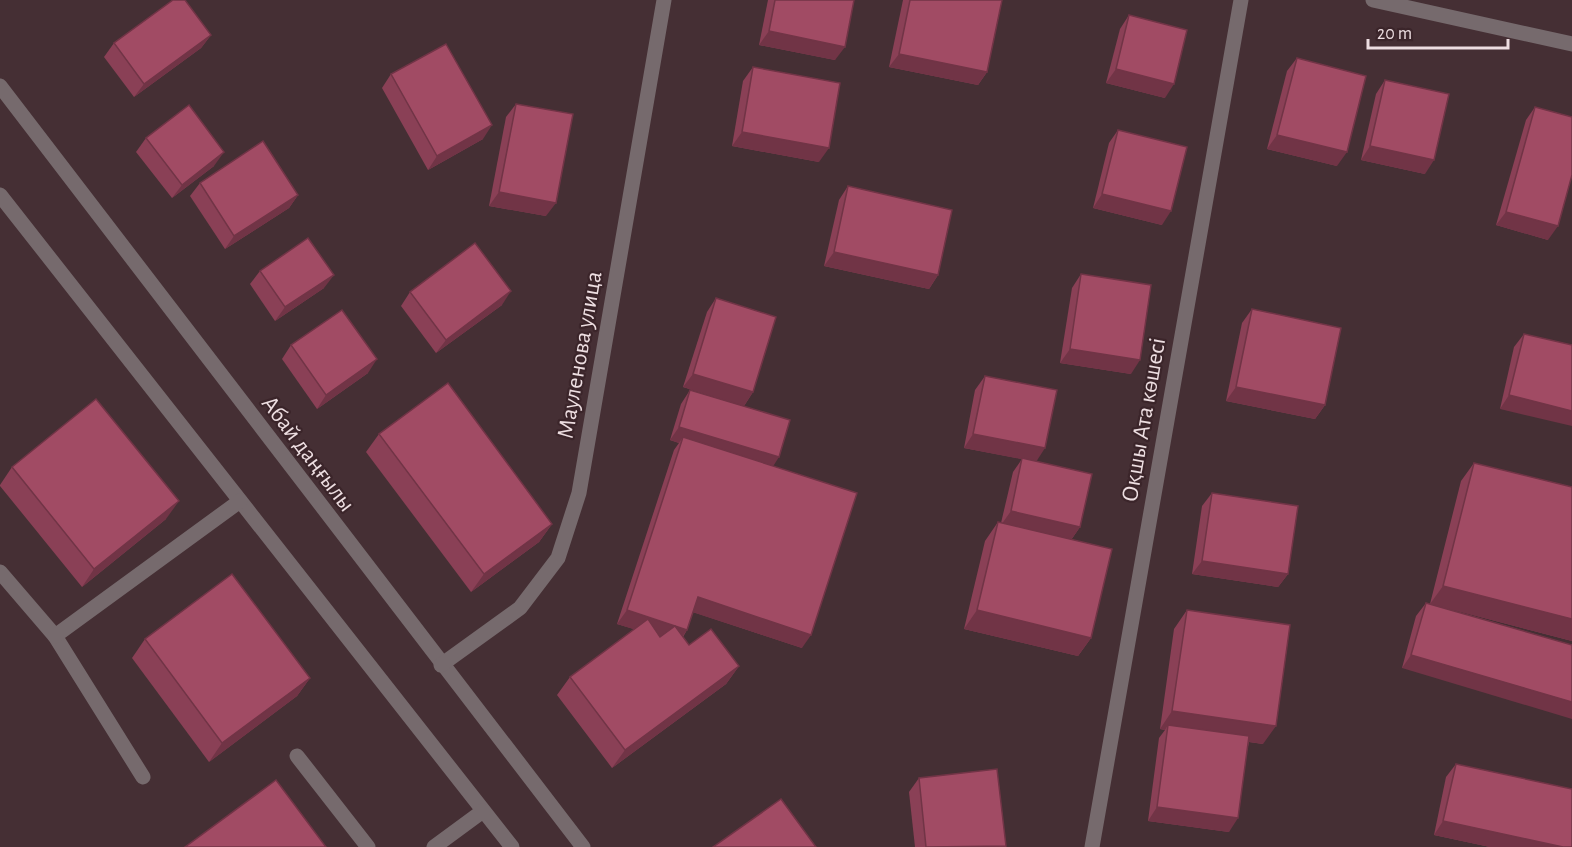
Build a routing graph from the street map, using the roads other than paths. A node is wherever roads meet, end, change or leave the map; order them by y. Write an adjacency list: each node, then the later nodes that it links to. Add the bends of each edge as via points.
1 (664, 0): 10 (street, Мауленова улица, via 579,493 558,558 520,608)
2 (1241, 0): 18 (street, Оқшы Ата көшесі)
3 (1372, 0): 4 (street)
4 (1572, 44)
5 (0, 86): 10 (street, Абай даңғылы)
6 (0, 195): 7 (street)
7 (240, 501): 9 (street); 13 (street)
8 (0, 572): 9 (street)
9 (55, 636): 12 (street)
10 (441, 665): 17 (street, Абай даңғылы)
11 (297, 756): 14 (street)
12 (142, 777)
13 (483, 811): 15 (street); 16 (street)
14 (368, 847)
15 (434, 847)
16 (512, 847)
17 (583, 847)
18 (1092, 847)

